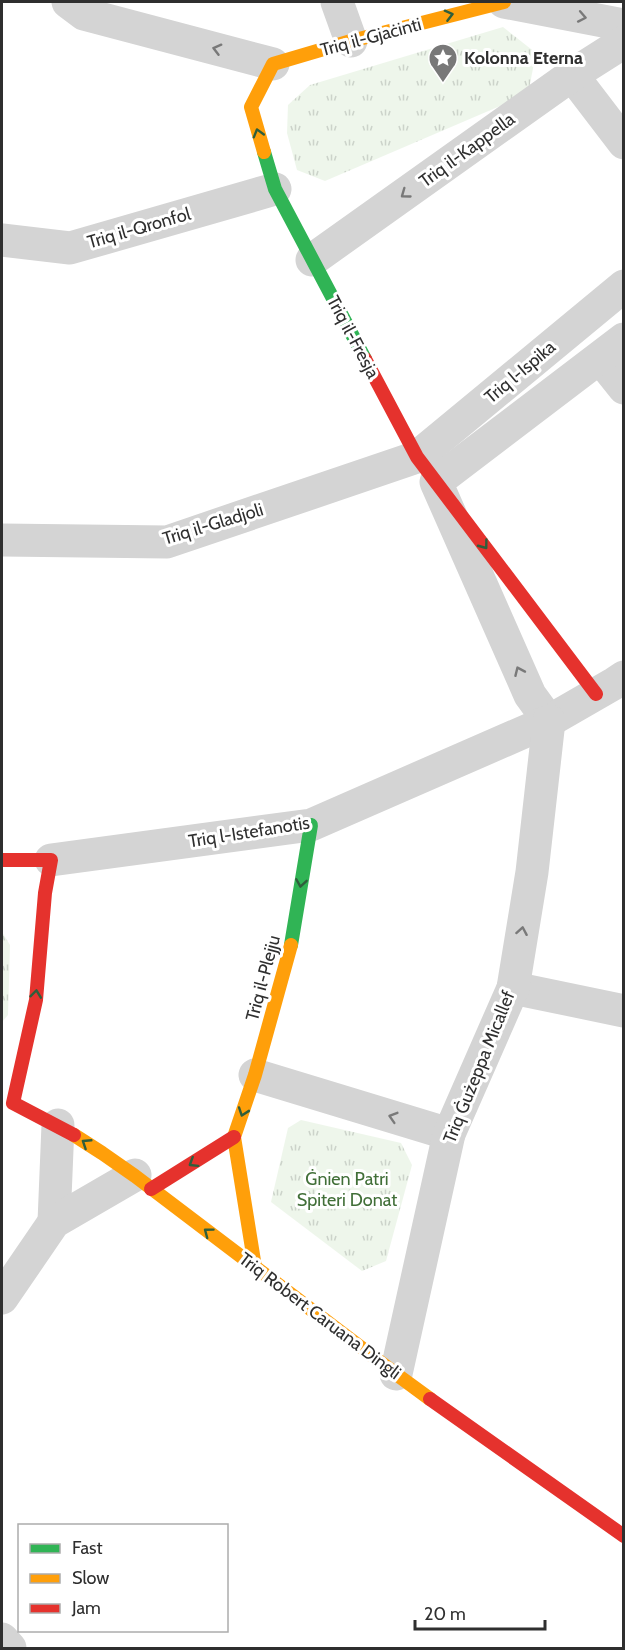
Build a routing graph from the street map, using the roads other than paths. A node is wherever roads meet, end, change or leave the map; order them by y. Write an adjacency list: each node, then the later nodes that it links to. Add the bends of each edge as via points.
1 (68, 2): 7 (street, one-way to 1, via 84,14)
2 (337, 2): 5 (street)
3 (504, 2): 4 (street, one-way to 4); 5 (street, Triq il-Gjaċinti, one-way to 3)
4 (624, 25)
5 (351, 40): 7 (street, Triq il-Gjaċinti)
6 (624, 42): 8 (street, Triq il-Kappella)
7 (273, 64): 10 (street, one-way to 7, via 251,107)
8 (572, 75): 9 (street); 12 (street, Triq il-Kappella, one-way to 12)
9 (624, 143)
10 (275, 189): 11 (street, Triq il-Qronfol, via 70,248); 12 (street, Triq il-Fresja)
11 (2, 240)
12 (312, 261): 16 (street, Triq il-Fresja)
13 (624, 286): 16 (street, Triq l-Ispika)
14 (612, 349): 15 (street); 16 (street, Triq l-Ispika)
15 (624, 388)
16 (427, 469): 17 (street, Triq il-Gladjoli, via 167,542); 18 (street, Triq il-Fresja, one-way to 18); 19 (street, Triq il-Fresja, one-way to 16, via 530,695)
17 (2, 540)
18 (614, 685): 19 (street, Triq l-Istefanotis)
19 (549, 721): 20 (street, Triq l-Istefanotis); 23 (street, Triq Ġużeppa Micallef, one-way to 19, via 532,872)
20 (311, 825): 22 (street, Triq l-Istefanotis); 25 (street, Triq il-Plejju, one-way to 25, via 292,940)
21 (2, 860): 22 (street, Triq l-Istefanotis)
22 (51, 860): 26 (street, Triq Robert Caruana Dingli, one-way to 22, via 36,1000)
23 (513, 988): 24 (street); 28 (street, Triq Ġużeppa Micallef)
24 (624, 1011)
25 (255, 1075): 28 (street, one-way to 25); 29 (street, Triq il-Plejju, one-way to 29)
26 (7, 1100): 27 (street, Triq Robert Caruana Dingli)
27 (58, 1125): 30 (street, Triq Robert Caruana Dingli, one-way to 27); 31 (street)
28 (449, 1134): 34 (street, Triq Ġużeppa Micallef)
29 (234, 1137): 30 (street, one-way to 30); 32 (street, Triq il-Plejju)
30 (143, 1182): 31 (street); 32 (street, Triq Robert Caruana Dingli, one-way to 30)
31 (54, 1222): 33 (street)
32 (255, 1267): 34 (street, Triq Robert Caruana Dingli)
33 (2, 1298)
34 (396, 1374): 35 (street, Triq Robert Caruana Dingli)
35 (624, 1536)
36 (2, 1639): 37 (street)
37 (10, 1648)

